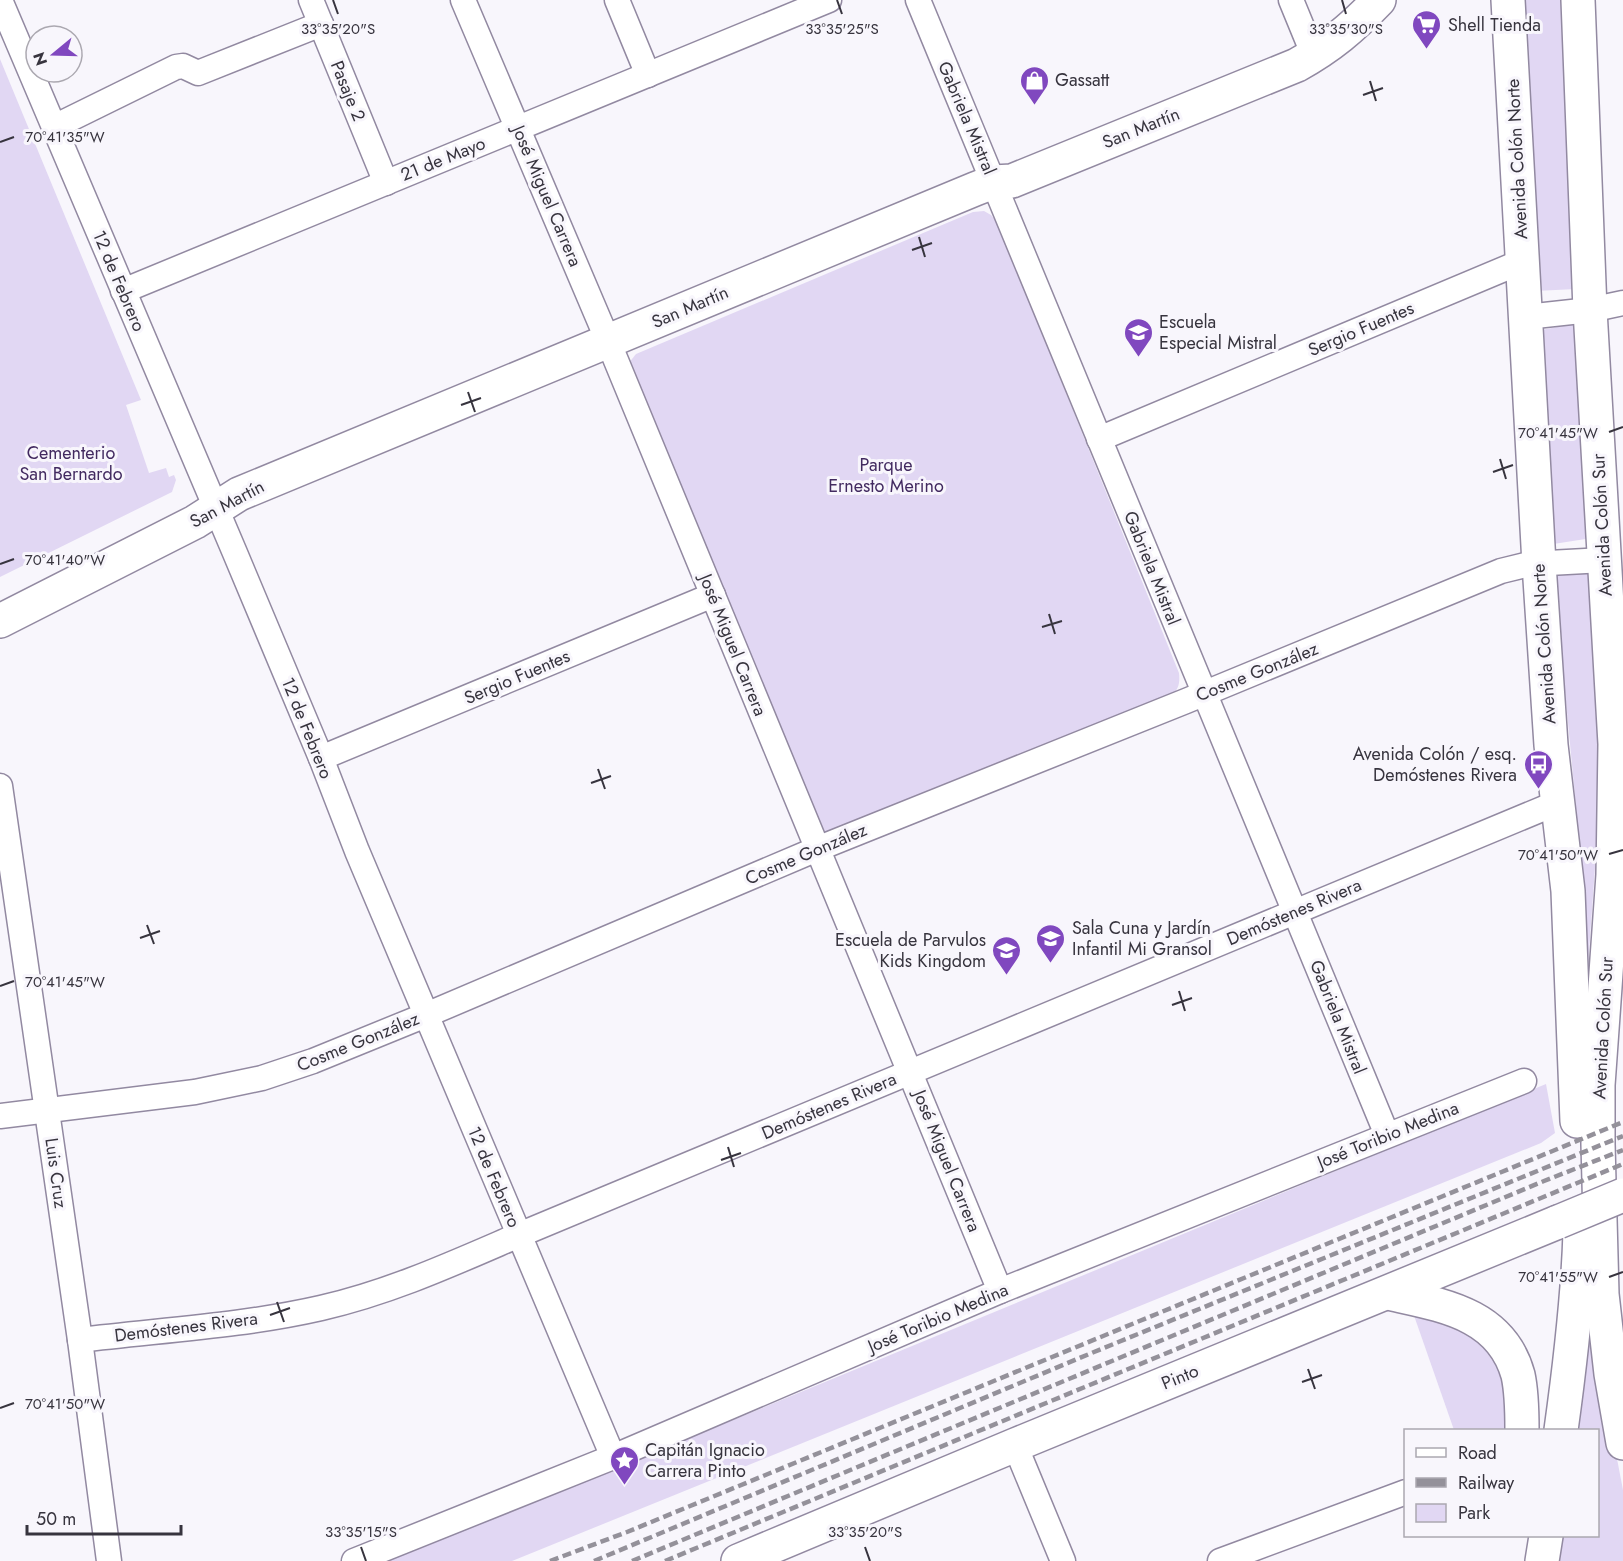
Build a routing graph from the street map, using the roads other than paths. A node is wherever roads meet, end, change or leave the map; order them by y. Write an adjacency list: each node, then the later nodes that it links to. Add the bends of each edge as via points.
1 (0, 0): 14 (street, 12 de Febrero)
2 (311, 0): 11 (street, Pasaje 2)
3 (463, 0): 15 (street, José Miguel Carrera)
4 (617, 0): 13 (street)
5 (829, 0): 13 (street, 21 de Mayo)
6 (918, 0): 16 (street, Gabriela Mistral)
7 (1291, 0): 12 (street)
8 (1379, 0): 12 (main road, San Martín)
9 (1508, 0): 18 (main road, Avenida Colón Norte)
10 (1578, 0): 21 (main road, Avenida Colón Sur)
11 (321, 24): 14 (street, via 198,73 176,67); 17 (street, Pasaje 2)
12 (1314, 56): 16 (main road, San Martín, via 1012,181)
13 (648, 75): 15 (street, 21 de Mayo)
14 (54, 128): 19 (street, 12 de Febrero)
15 (518, 129): 17 (street, 21 de Mayo); 23 (street, José Miguel Carrera)
16 (993, 182): 23 (main road, San Martín); 24 (street, Gabriela Mistral)
17 (386, 183): 19 (street, 21 de Mayo)
18 (1523, 261): 22 (main road, Avenida Colón Norte); 24 (street, Sergio Fuentes)
19 (123, 291): 25 (street, 12 de Febrero)
20 (1623, 303): 21 (street)
21 (1590, 310): 22 (street); 26 (main road, Avenida Colón Sur)
22 (1526, 317): 27 (main road, Avenida Colón Norte)
23 (608, 341): 25 (main road, San Martín, via 239,494); 28 (street, José Miguel Carrera)
24 (1099, 439): 30 (street, Gabriela Mistral)
25 (215, 509): 29 (main road, San Martín); 31 (street, 12 de Febrero)
26 (1604, 560): 27 (street, Cosme González); 49 (main road, Avenida Colón Sur, via 1615,807 1598,1144 1602,1294)
27 (1539, 564): 30 (street, Cosme González, via 1511,568); 33 (main road, Avenida Colón Norte, via 1551,745)
28 (713, 595): 31 (street, Sergio Fuentes); 34 (street, José Miguel Carrera)
29 (0, 621)
30 (1204, 693): 34 (street, Cosme González); 35 (street, Gabriela Mistral)
31 (321, 758): 36 (street, 12 de Febrero)
32 (0, 786): 39 (street, Luis Cruz)
33 (1559, 802): 35 (street, Demóstenes Rivera); 48 (main road, Avenida Colón Norte, via 1568,891 1580,1228 1579,1274)
34 (817, 849): 36 (street, Cosme González); 37 (street, José Miguel Carrera)
35 (1295, 912): 37 (street, Demóstenes Rivera); 41 (street, Gabriela Mistral)
36 (426, 1015): 39 (street, Cosme González, via 313,1061 251,1081 195,1092); 43 (street, 12 de Febrero)
37 (910, 1072): 43 (street, Demóstenes Rivera); 44 (street, José Miguel Carrera)
38 (1524, 1081): 41 (street, José Toribio Medina)
39 (47, 1110): 40 (street, Cosme González); 46 (street, Luis Cruz)
40 (0, 1116)
41 (1387, 1135): 44 (street, José Toribio Medina)
42 (1623, 1195): 45 (main road, Pinto, bridge)
43 (519, 1235): 46 (street, Demóstenes Rivera, via 396,1287 322,1308 249,1321); 51 (street, 12 de Febrero)
44 (1000, 1291): 51 (street, José Toribio Medina)
45 (1388, 1293): 47 (main road, via 1461,1313 1499,1338 1518,1375); 50 (main road, Pinto)
46 (80, 1340): 55 (street, Luis Cruz)
47 (1522, 1429)
48 (1561, 1429)
49 (1623, 1443)
50 (1015, 1445): 57 (main road, Pinto); 58 (street)
51 (613, 1457): 56 (street, José Toribio Medina)
52 (1404, 1493): 59 (street)
53 (1528, 1537): 60 (main road)
54 (1546, 1537): 61 (main road)
55 (110, 1561)
56 (354, 1561)
57 (738, 1561)
58 (1063, 1561)
59 (1220, 1561)
60 (1531, 1561)
61 (1542, 1561)

